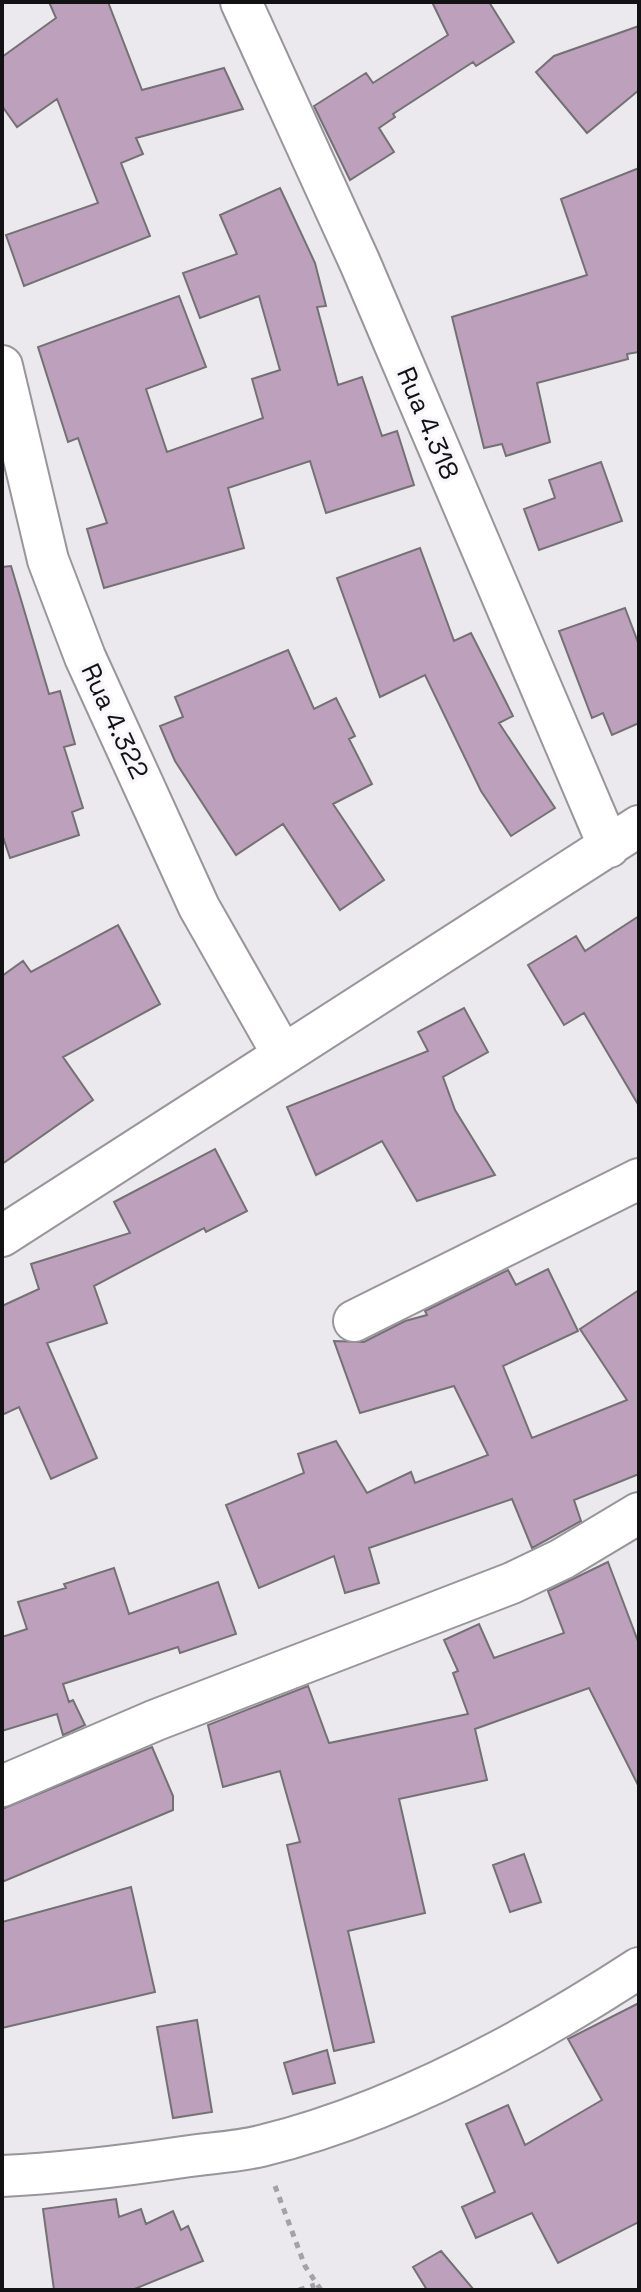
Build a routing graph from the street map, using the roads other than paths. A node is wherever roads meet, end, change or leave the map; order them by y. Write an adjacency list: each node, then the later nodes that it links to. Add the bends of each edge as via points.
1 (241, 2): 3 (street, Rua 4.318)
2 (2, 366): 4 (street, Rua 4.322, via 48,560 85,657 199,907)
3 (624, 837): 4 (street)
4 (283, 1055): 6 (street)
5 (639, 1179): 7 (street)
6 (2, 1236)
7 (354, 1321)
8 (639, 1513): 9 (street, via 512,1583 156,1720)
9 (2, 1786)
10 (639, 1968): 11 (street, via 522,2039 437,2082 324,2126 260,2146 76,2172)
11 (2, 2176)

